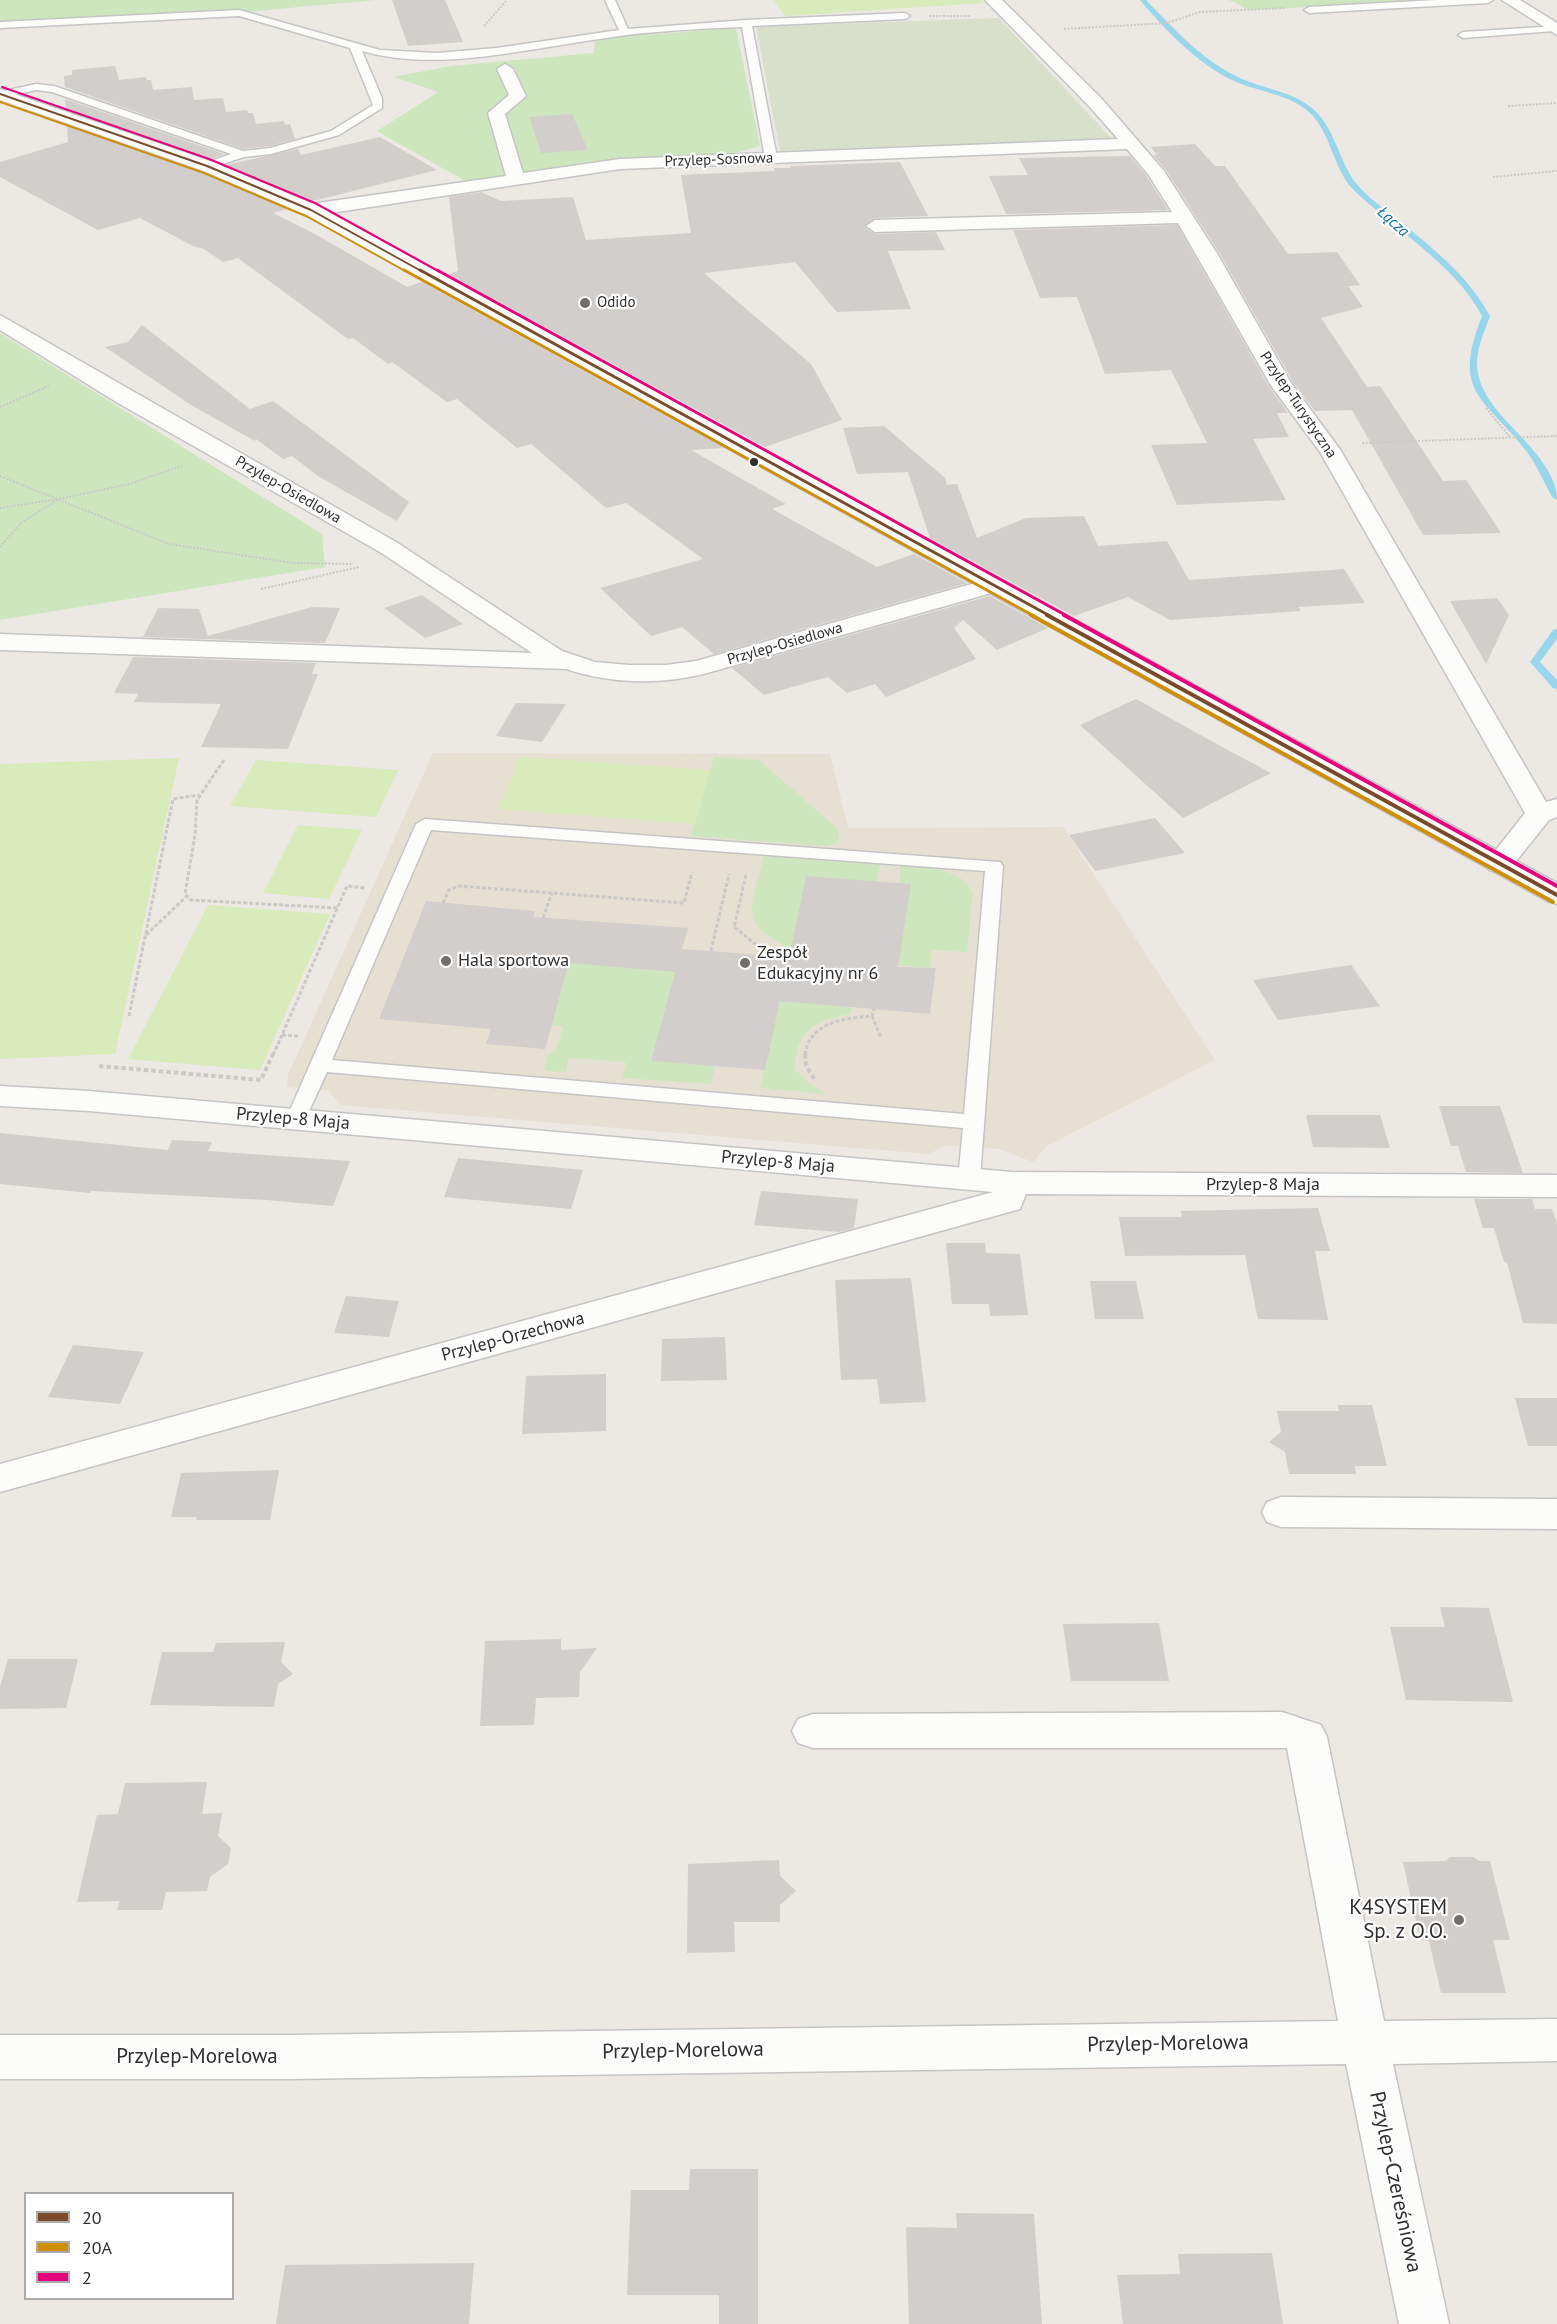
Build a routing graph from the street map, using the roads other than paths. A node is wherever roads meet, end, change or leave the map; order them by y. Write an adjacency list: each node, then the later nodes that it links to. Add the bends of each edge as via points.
1 (610, 0): 10 (lane)
2 (993, 0): 15 (street, Przylep-Turystyczna, via 1095,102)
3 (1488, 0): 5 (lane)
4 (1510, 0): 9 (street)
5 (1310, 10)
6 (905, 16): 7 (lane)
7 (746, 23): 10 (lane); 17 (lane)
8 (0, 25): 12 (lane, via 238,13)
9 (1555, 29): 11 (lane)
10 (625, 33): 12 (lane, via 437,56 388,54)
11 (1463, 35)
12 (356, 47): 16 (lane, via 378,106 335,133 271,151)
13 (505, 69): 19 (street, via 518,96 496,113)
14 (1, 94): 16 (lane, via 36,87 54,89); 18 (street)
15 (1130, 144): 17 (street, Przylep-Sosnowa); 21 (street, Przylep-Turystyczna, via 1155,171)
16 (242, 154): 18 (lane)
17 (771, 158): 19 (street, Przylep-Sosnowa, via 620,164)
18 (207, 166): 20 (street)
19 (516, 180): 20 (street, Przylep-Sosnowa)
20 (311, 210): 24 (street)
21 (1185, 217): 22 (street); 27 (street, Przylep-Turystyczna, via 1281,384 1325,444)
22 (874, 226)
23 (0, 321): 26 (street, Przylep-Osiedlowa, via 404,557 553,656)
24 (993, 585): 26 (street, Przylep-Osiedlowa, via 699,668 629,674); 28 (street)
25 (0, 642): 26 (street, Przylep-Osiedlowa)
26 (573, 663)
27 (1548, 810): 28 (street)
28 (1499, 864): 29 (street)
29 (1557, 895)
30 (319, 1065): 32 (lane); 33 (lane); 33 (lane, via 425,824 994,866)
31 (0, 1096): 32 (street, Przylep-8 Maja)
32 (296, 1119): 34 (street, Przylep-8 Maja)
33 (975, 1122): 34 (lane)
34 (969, 1179): 35 (street, Przylep-8 Maja)
35 (1012, 1183): 36 (street, Przylep-8 Maja); 37 (street, Przylep-Orzechowa, via 1008,1201)
36 (1557, 1186)
37 (0, 1478)
38 (1281, 1512): 39 (street)
39 (1557, 1514)
40 (813, 1731): 42 (street, Przylep-Czereśniowa, via 1282,1729 1306,1737)
41 (1557, 2040): 42 (street, Przylep-Morelowa)
42 (1365, 2041): 43 (street, Przylep-Morelowa, via 276,2057); 44 (street, Przylep-Czereśniowa)
43 (0, 2057)
44 (1424, 2324)

